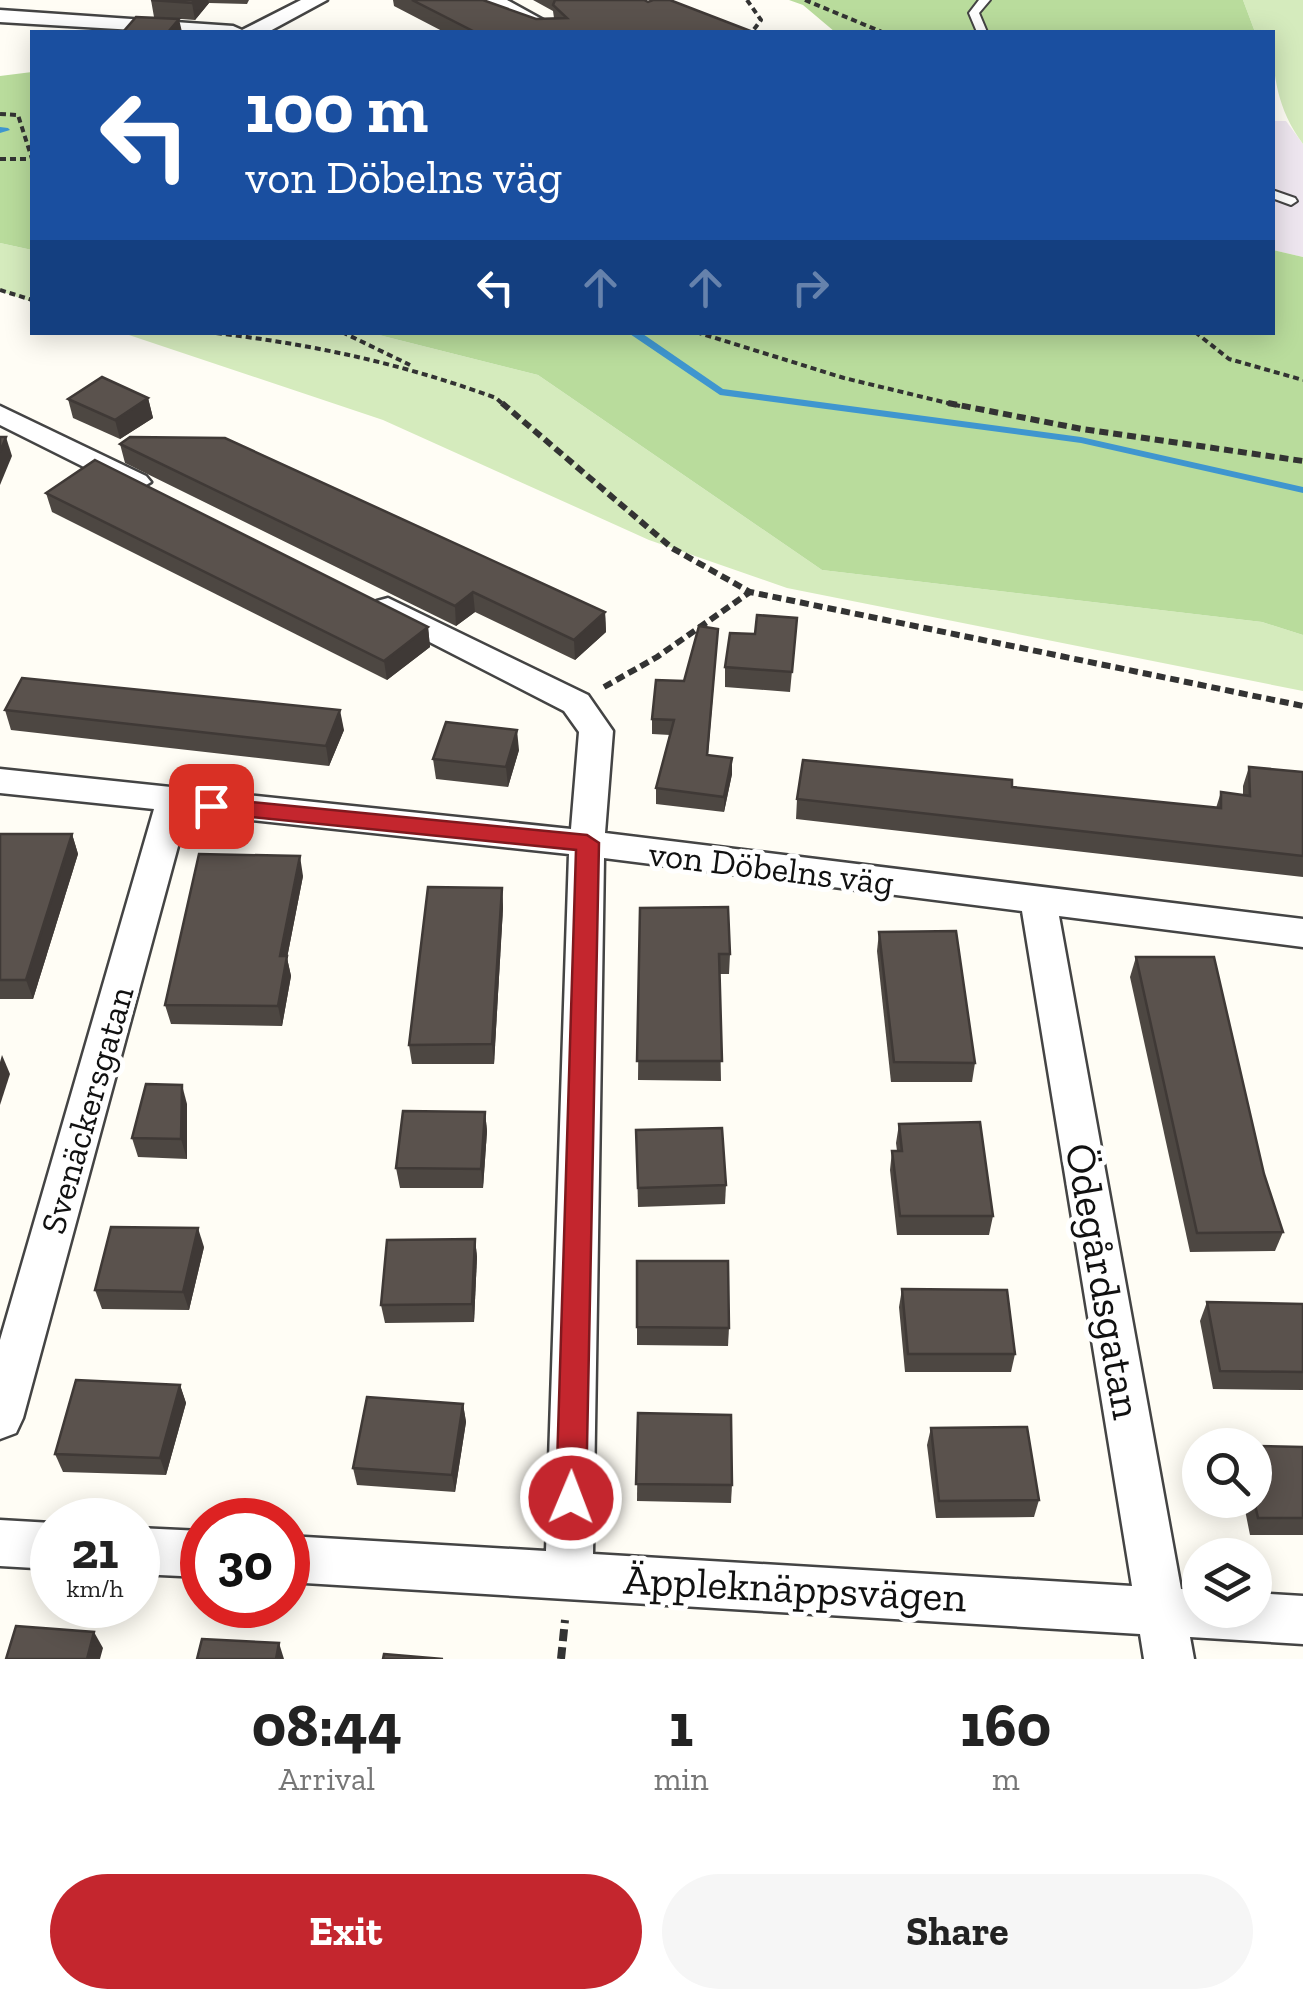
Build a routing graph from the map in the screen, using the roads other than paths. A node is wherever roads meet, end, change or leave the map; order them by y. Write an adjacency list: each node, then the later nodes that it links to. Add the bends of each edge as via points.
1 (316, 0): 6 (street)
2 (491, 0): 7 (street)
3 (985, 0): 8 (lane, via 974,12)
4 (0, 16): 5 (street)
5 (203, 30)
6 (256, 30)
7 (550, 30)
8 (981, 30)
9 (1275, 194): 10 (lane)
10 (1291, 201)
11 (0, 414): 12 (street)
12 (172, 500)
13 (365, 597): 16 (street, via 576,703 596,730)
14 (0, 782): 15 (street, von Döbelns väg)
15 (173, 802): 16 (street, von Döbelns väg); 19 (street, Svenäckersgatan)
16 (587, 843): 17 (street, von Döbelns väg); 23 (street)
17 (1038, 903): 18 (street, von Döbelns väg); 24 (street, Ödegårdsgatan)
18 (1303, 933)
19 (0, 1418)
20 (0, 1543): 21 (street)
21 (30, 1545)
22 (310, 1560): 23 (street, Äppleknäppsvägen)
23 (569, 1574): 24 (street, Äppleknäppsvägen)
24 (1161, 1610): 25 (street, Äppleknäppsvägen); 26 (street, Ödegårdsgatan)
25 (1303, 1620)
26 (1169, 1659)

